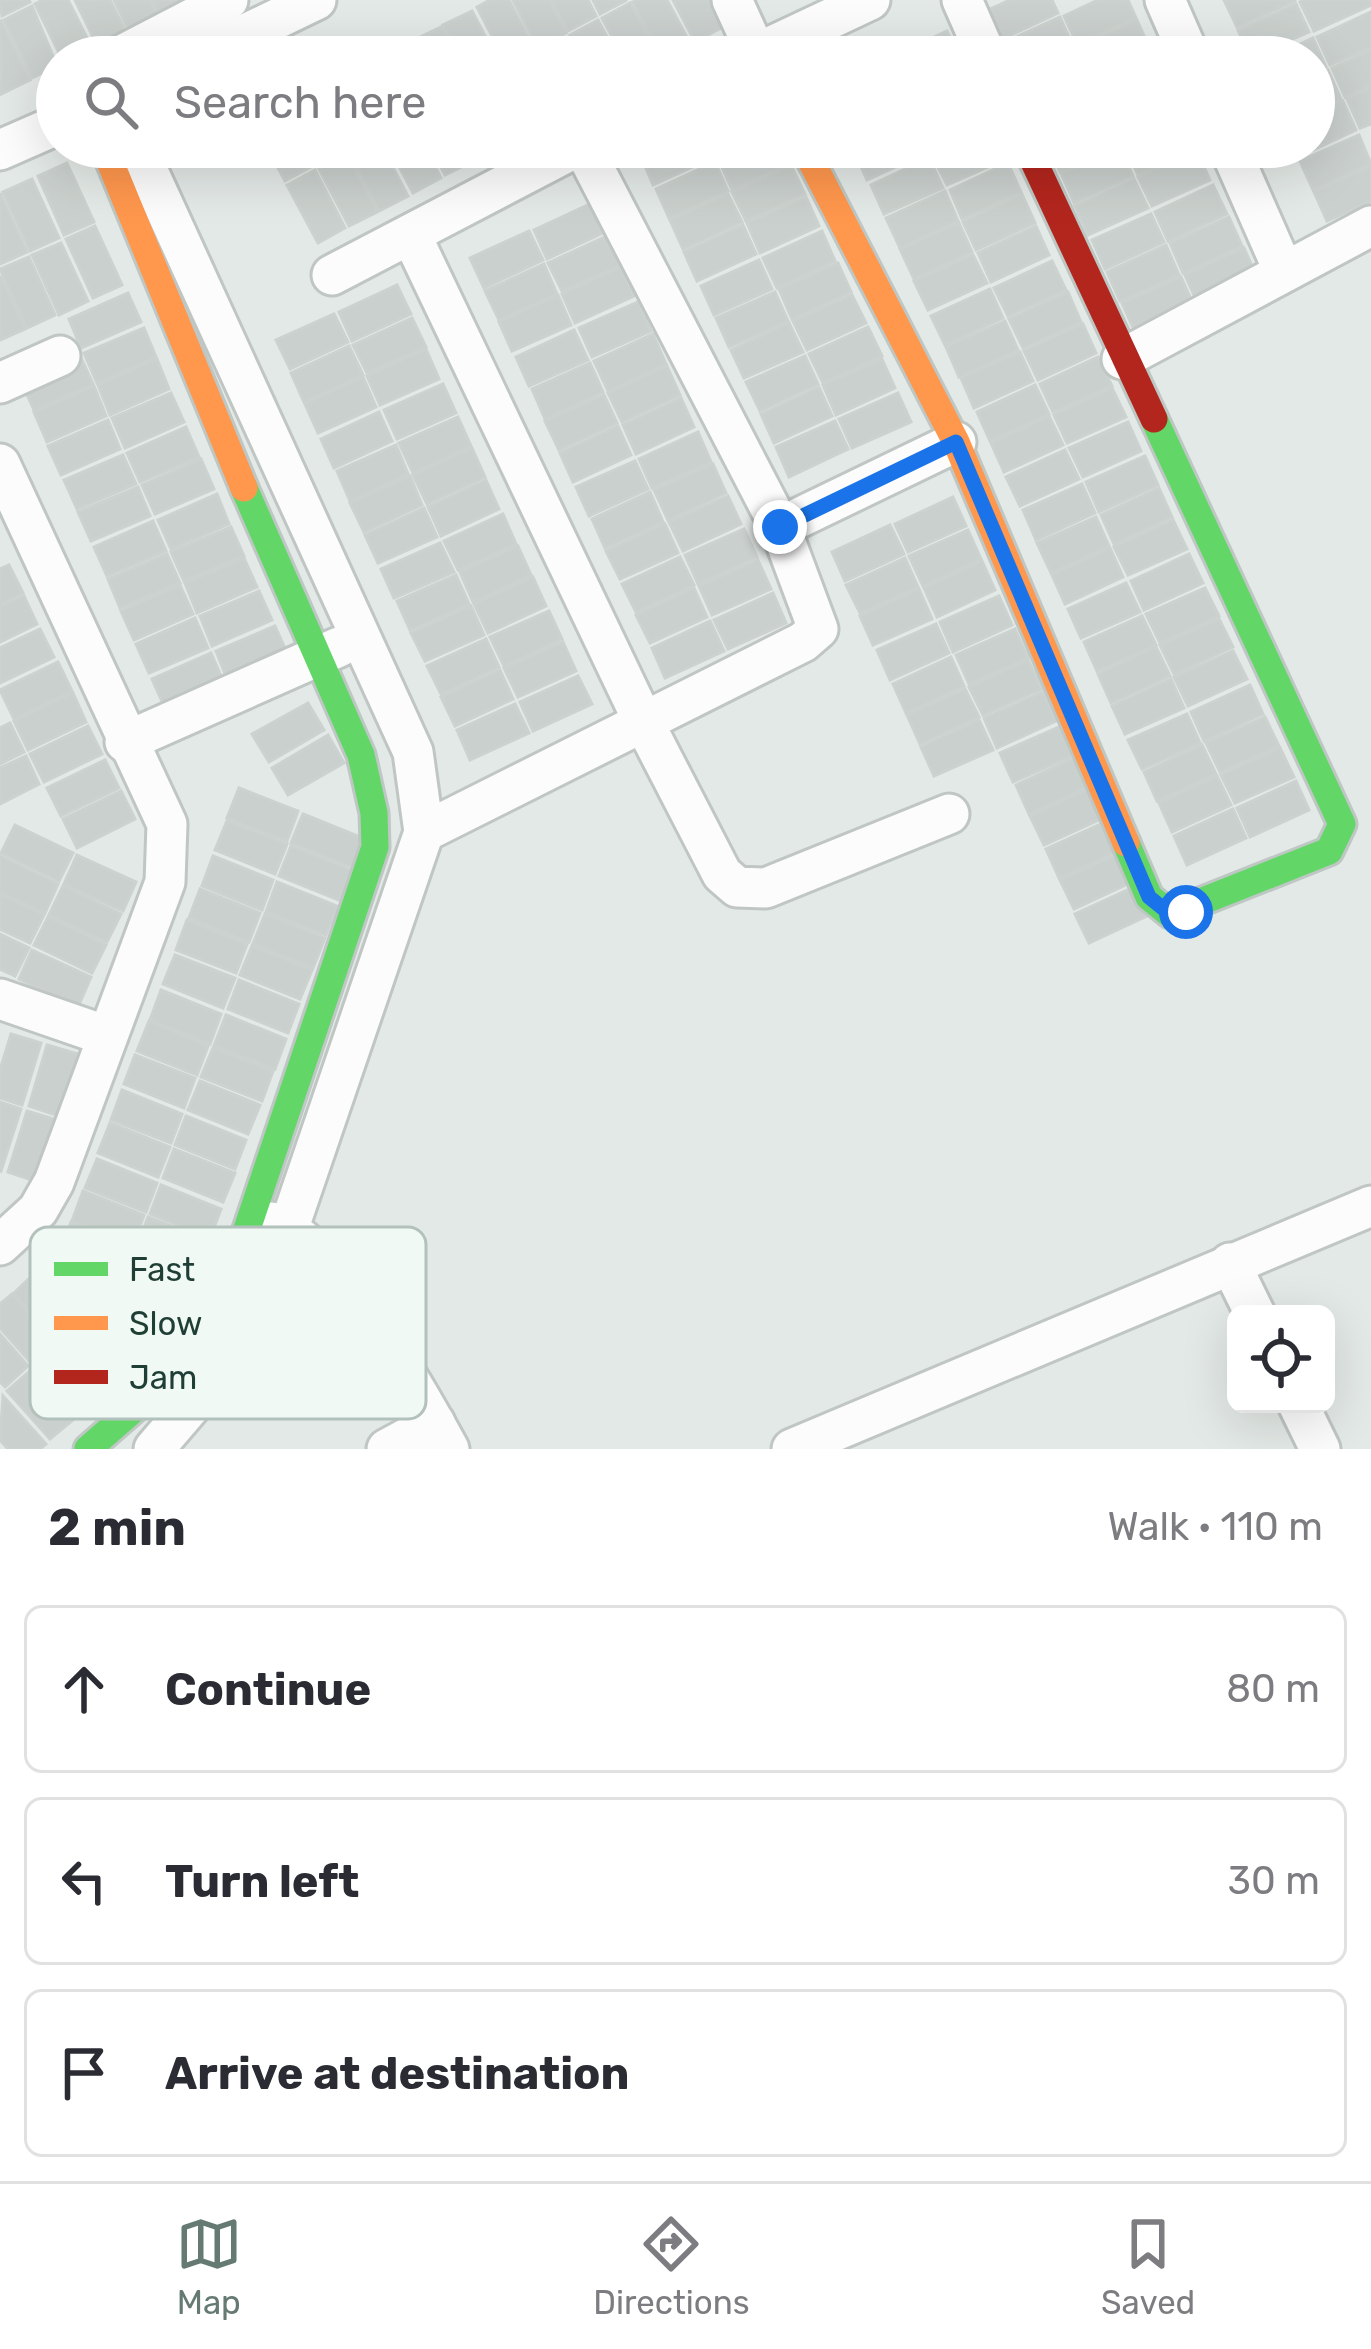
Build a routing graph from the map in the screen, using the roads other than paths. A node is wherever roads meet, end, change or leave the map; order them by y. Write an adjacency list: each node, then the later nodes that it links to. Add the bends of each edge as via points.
1 (228, 0): 7 (street)
2 (316, 0): 8 (street)
3 (732, 0): 9 (street)
4 (870, 0): 10 (street)
5 (962, 0): 11 (street)
6 (1165, 0): 12 (street)
7 (159, 36)
8 (241, 36)
9 (746, 36)
10 (795, 36)
11 (978, 36)
12 (1181, 36)
13 (36, 134): 14 (street)
14 (0, 150)
15 (113, 168): 33 (street)
16 (147, 168): 32 (street)
17 (540, 168): 23 (street)
18 (591, 168): 31 (street)
19 (816, 168): 29 (street)
20 (1037, 168): 27 (street)
21 (1238, 168): 24 (street)
22 (1371, 226): 24 (street)
23 (411, 235): 25 (street); 34 (street)
24 (1284, 272): 27 (street)
25 (332, 275)
26 (60, 356): 28 (street)
27 (1122, 359): 29 (street, via 1338,810 1341,835 1329,851 1186,912 1158,907)
28 (0, 383)
29 (956, 442): 31 (street)
30 (0, 464): 35 (street)
31 (780, 527): 34 (street, via 816,616 813,636)
32 (360, 638): 33 (street); 37 (street, via 413,752)
33 (313, 658): 35 (street); 43 (street, via 368,762 375,848)
34 (644, 723): 36 (street, via 722,874 737,887 766,888); 37 (street)
35 (125, 742): 39 (street, via 167,824 170,854)
36 (949, 814)
37 (424, 832): 45 (street)
38 (0, 999): 39 (street)
39 (106, 1036): 42 (street)
40 (0, 1197): 42 (street)
41 (1371, 1206): 47 (street)
42 (38, 1210): 46 (street)
43 (252, 1218): 44 (street); 45 (street)
44 (249, 1227)
45 (292, 1227)
46 (0, 1245)
47 (1230, 1263): 48 (street); 53 (street)
48 (1251, 1305)
49 (1302, 1413): 58 (street)
50 (122, 1419): 54 (street)
51 (180, 1419): 55 (street)
52 (442, 1436): 56 (street)
53 (835, 1440): 57 (street)
54 (88, 1449)
55 (154, 1449)
56 (387, 1449)
57 (792, 1449)
58 (1320, 1449)

